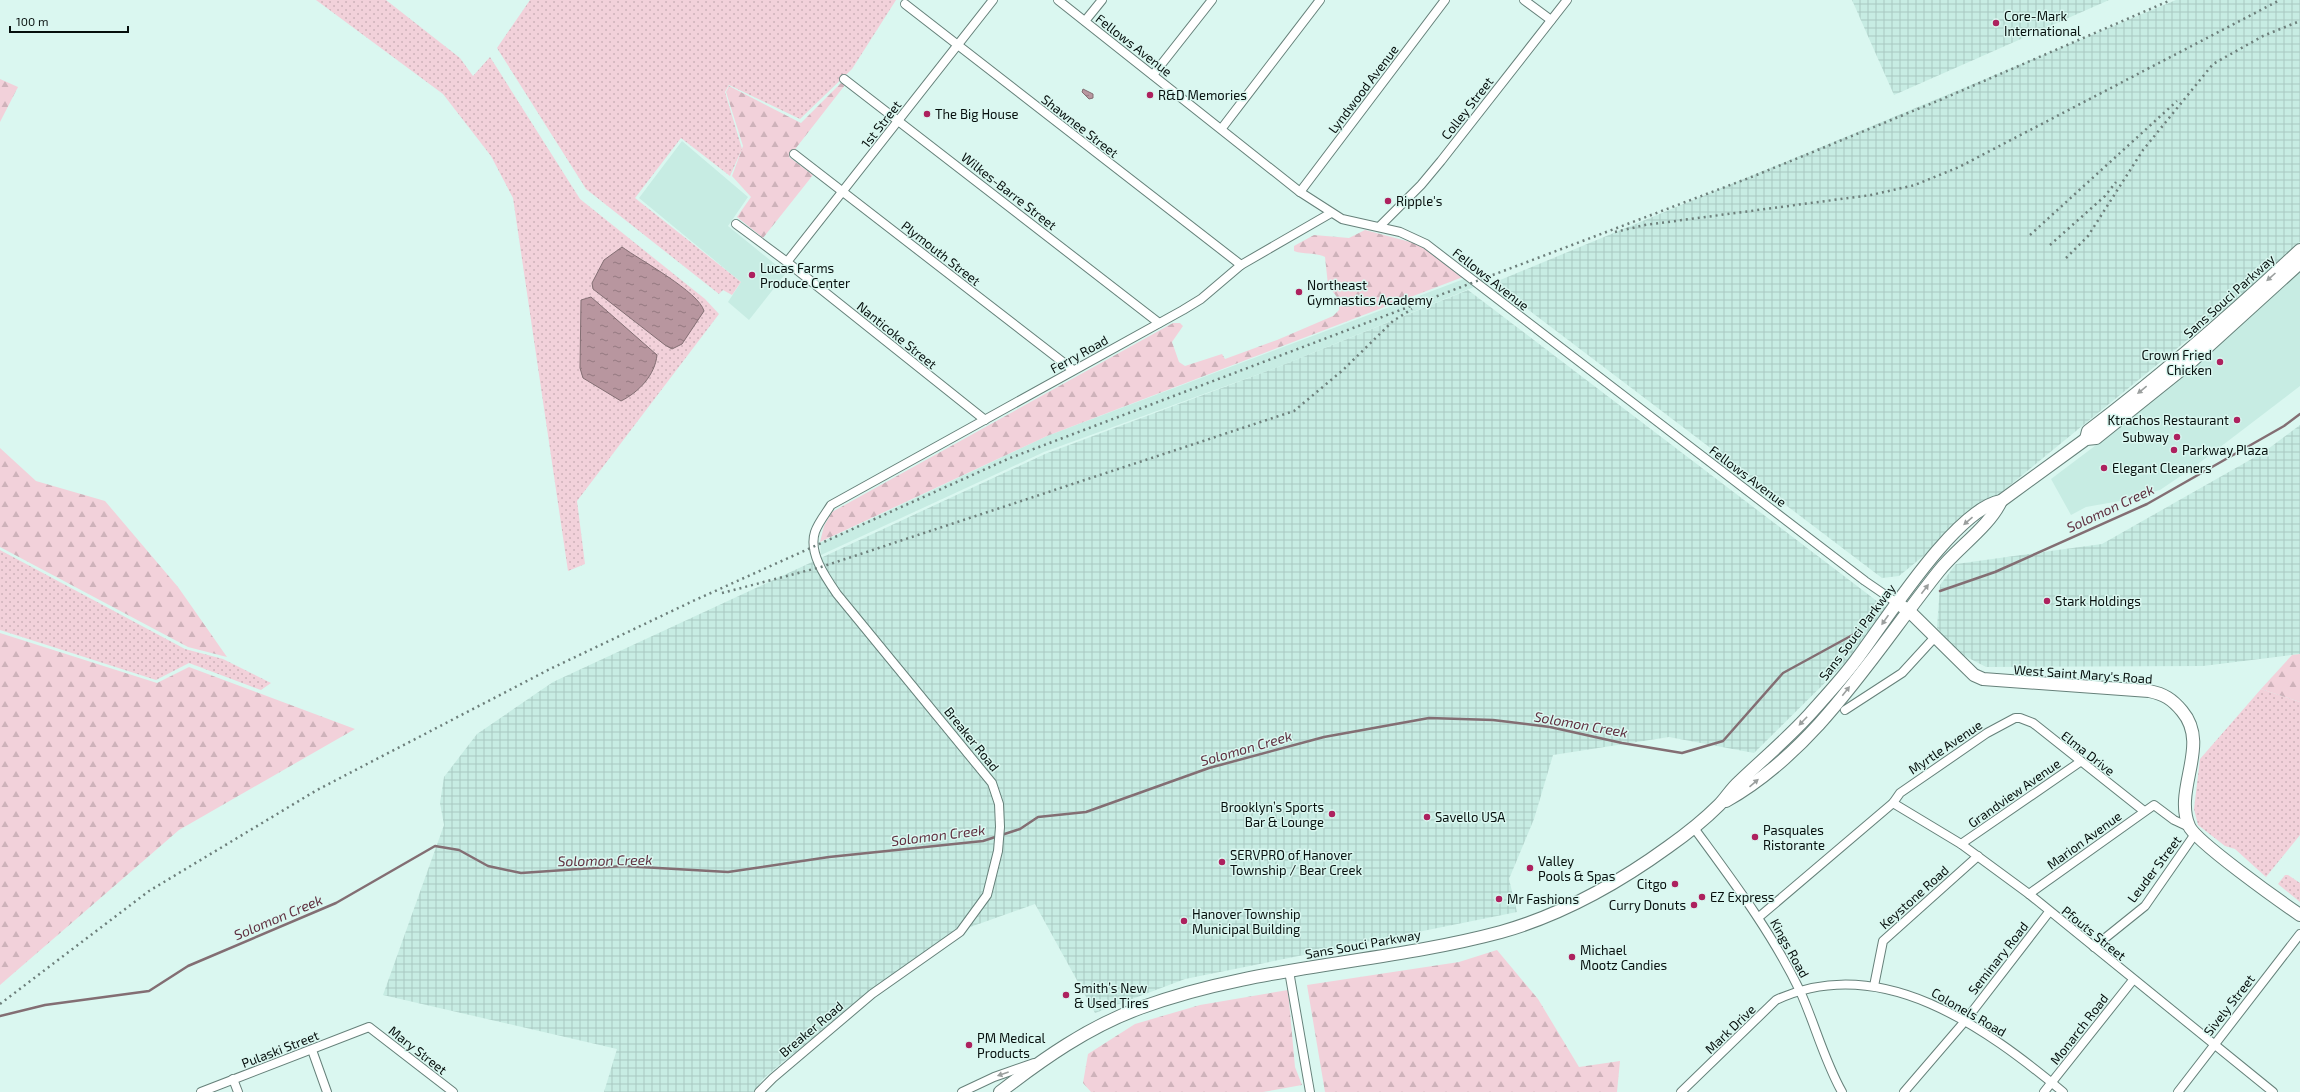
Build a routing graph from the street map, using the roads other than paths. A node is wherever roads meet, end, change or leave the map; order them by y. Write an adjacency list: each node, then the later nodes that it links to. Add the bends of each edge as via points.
1 (993, 0): 12 (street, 1st Street)
2 (1058, 0): 11 (street, Fellows Avenue)
3 (1102, 0): 11 (street)
4 (1212, 0): 13 (street)
5 (1320, 0): 16 (street)
6 (1445, 0): 18 (street, Lyndwood Avenue)
7 (1524, 0): 10 (street)
8 (1567, 0): 10 (street, Colley Street)
9 (905, 4): 12 (street, Shawnee Street)
10 (1551, 20): 22 (street, Colley Street, via 1441,161)
11 (1085, 21): 13 (street, Fellows Avenue)
12 (957, 47): 15 (street, 1st Street); 26 (street, Shawnee Street)
13 (1153, 75): 16 (street, Fellows Avenue)
14 (844, 79): 15 (street, Wilkes-Barre Street)
15 (899, 120): 19 (street, 1st Street); 27 (street, Wilkes-Barre Street)
16 (1222, 128): 18 (street, Fellows Avenue)
17 (794, 154): 19 (street, Plymouth Street)
18 (1300, 192): 20 (street, Fellows Avenue)
19 (843, 193): 24 (street, 1st Street); 28 (street, Plymouth Street)
20 (1332, 213): 22 (street, Fellows Avenue, via 1342,219); 26 (street, Ferry Road)
21 (736, 224): 24 (street, Nanticoke Street)
22 (1380, 226): 33 (street, Fellows Avenue, via 1413,236 1426,244)
23 (2300, 250): 30 (main road, Sans Souci Parkway, one-way to 30, via 2212,331 2088,431)
24 (787, 262): 29 (street, Nanticoke Street)
25 (2300, 263): 30 (main road, Sans Souci Parkway, via 2172,377 2096,438)
26 (1241, 265): 27 (street, Ferry Road, via 1201,299)
27 (1159, 323): 28 (street, Ferry Road)
28 (1073, 370): 29 (street, Ferry Road)
29 (985, 420): 32 (street, Ferry Road)
30 (2086, 439): 31 (main road, Sans Souci Parkway)
31 (2001, 501): 33 (main road, Sans Souci Parkway, one-way to 33, via 1990,503 1965,523 1932,558); 34 (main road, Sans Souci Parkway, one-way to 31, via 1950,558 1995,514)
32 (831, 505): 67 (street, Breaker Road, via 815,532 813,545 826,577 837,594 992,783 999,804 998,851 987,895 960,932 872,994)
33 (1897, 603): 34 (main road, West Saint Mary's Road); 40 (main road, Sans Souci Parkway, one-way to 40, via 1854,663 1808,716 1736,785)
34 (1909, 611): 35 (main road, West Saint Mary's Road); 40 (main road, Sans Souci Parkway, one-way to 34, via 1747,789 1795,748 1833,708)
35 (1935, 637): 36 (street, via 1902,673); 43 (main road, West Saint Mary's Road, via 1974,675 1983,679 2149,691 2168,697 2184,713 2194,739 2185,803)
36 (1845, 710)
37 (2015, 718): 38 (street, Elma Drive, via 2033,723); 39 (street, Myrtle Avenue, via 1992,730 1900,793)
38 (2080, 762): 41 (street, Elma Drive); 44 (street, Grandview Avenue)
39 (1893, 803): 44 (street, Pfouts Street); 49 (street, Myrtle Avenue)
40 (1721, 804): 42 (main road, Sans Souci Parkway)
41 (2144, 811): 43 (street, Marion Avenue, via 2154,805); 46 (street, Marion Avenue)
42 (1694, 828): 49 (street, Kings Road); 52 (main road, Sans Souci Parkway, via 1606,888 1537,920 1464,940)
43 (2192, 830): 48 (main road); 51 (street, Leuder Street, via 2145,906)
44 (1961, 844): 45 (street, Pfouts Street)
45 (1978, 856): 46 (street, Pfouts Street); 54 (street, Keystone Road, via 1883,941)
46 (2029, 894): 47 (street, Pfouts Street)
47 (2049, 912): 51 (street, Pfouts Street); 56 (street, Seminary Road)
48 (2300, 915)
49 (1759, 917): 55 (street, Kings Road)
50 (2300, 934): 58 (street, Sively Street)
51 (2094, 947): 53 (street, Pfouts Street)
52 (1289, 971): 60 (main road, Sans Souci Parkway, via 1216,985 1136,1009 1101,1025); 70 (street)
53 (2132, 980): 58 (street, Pfouts Street); 62 (street, Monarch Road)
54 (1874, 986): 55 (street, Colonels Road, via 1828,986); 56 (street, Colonels Road, via 1920,998)
55 (1800, 992): 71 (street, Mark Drive, via 1776,1000); 72 (street, Kings Road)
56 (1965, 1020): 62 (street, Colonels Road); 73 (street, Seminary Road)
57 (368, 1027): 59 (street, Pulaski Street); 66 (street, Mary Street)
58 (2213, 1045): 76 (street, Sively Street); 77 (street, Pfouts Street)
59 (312, 1050): 61 (street, Pulaski Street); 65 (street)
60 (1040, 1061): 68 (street, one-way to 68, via 994,1077); 69 (main road, Sans Souci Parkway)
61 (233, 1079): 63 (street, Pulaski Street); 64 (street)
62 (2052, 1082): 74 (street, Monarch Road); 75 (street, Colonels Road)
63 (201, 1092)
64 (238, 1092)
65 (328, 1092)
66 (452, 1092)
67 (759, 1092)
68 (962, 1092)
69 (1000, 1092)
70 (1310, 1092)
71 (1681, 1092)
72 (1842, 1092)
73 (1904, 1092)
74 (2044, 1092)
75 (2063, 1092)
76 (2178, 1092)
77 (2273, 1092)

